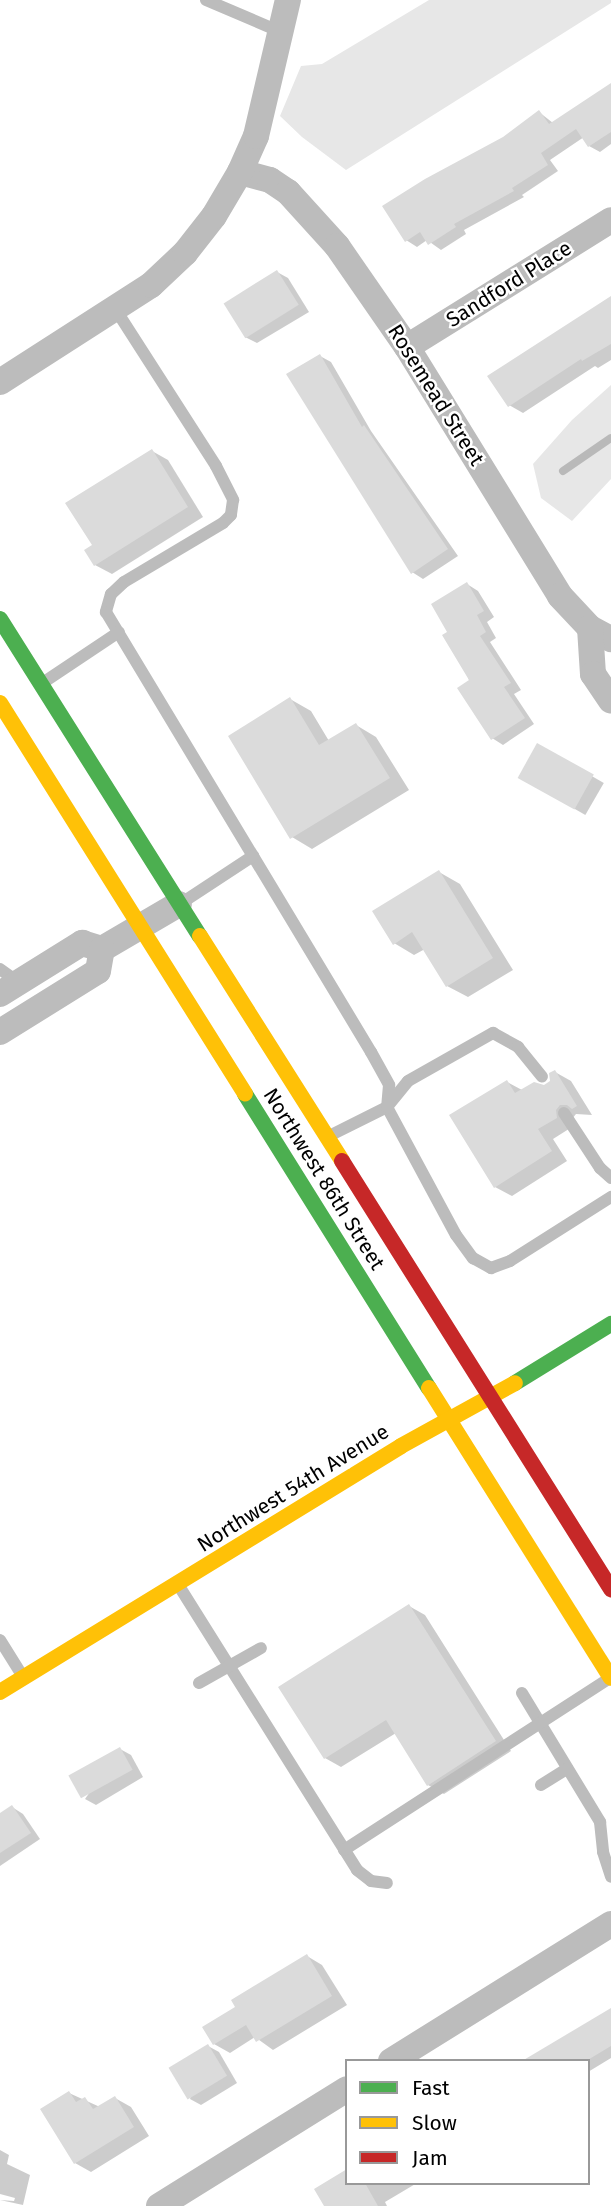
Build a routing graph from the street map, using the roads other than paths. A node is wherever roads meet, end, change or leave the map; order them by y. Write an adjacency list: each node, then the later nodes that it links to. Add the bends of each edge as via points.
1 (206, 0): 3 (lane)
2 (288, 0): 3 (street)
3 (281, 32): 4 (street, via 256,136)
4 (240, 172): 6 (street, via 185,253); 7 (street, Rosemead Street, via 270,180 313,217 360,276)
5 (611, 220): 7 (street, Sandford Place)
6 (116, 310): 8 (street); 10 (lane, via 233,500 231,515 223,523 111,594 106,612)
7 (407, 348): 11 (street, Rosemead Street, via 560,596)
8 (0, 383)
9 (0, 619): 12 (main road, Northwest 86th Street)
10 (119, 632): 12 (lane); 15 (lane)
11 (601, 633): 13 (street, via 593,674)
12 (41, 684): 16 (main road, Northwest 86th Street)
13 (611, 701)
14 (0, 703): 17 (main road, Northwest 86th Street)
15 (253, 856): 16 (lane); 22 (lane, via 389,1085)
16 (179, 904): 17 (street); 24 (main road, Northwest 86th Street)
17 (140, 926): 18 (street); 29 (main road, Northwest 86th Street)
18 (102, 949): 19 (street, via 82,943); 20 (street, via 98,971)
19 (6, 982)
20 (0, 1032)
21 (541, 1077): 22 (lane, via 518,1047 494,1033 408,1081)
22 (387, 1107): 24 (lane); 26 (lane, via 456,1235 473,1258 491,1268 510,1261)
23 (564, 1114): 25 (lane)
24 (328, 1138): 28 (main road, Northwest 86th Street)
25 (611, 1178)
26 (611, 1197)
27 (611, 1324): 28 (main road, Northwest 54th Avenue)
28 (491, 1396): 29 (main road, Northwest 54th Avenue); 31 (main road, Northwest 86th Street)
29 (449, 1419): 30 (main road, Northwest 54th Avenue); 36 (main road, Northwest 86th Street)
30 (177, 1583): 34 (lane); 35 (main road, Northwest 54th Avenue)
31 (611, 1589)
32 (0, 1640): 35 (lane)
33 (261, 1648): 34 (lane)
34 (230, 1666): 37 (lane); 43 (lane)
35 (23, 1678): 38 (main road, Northwest 54th Avenue)
36 (611, 1678): 40 (lane)
37 (199, 1683)
38 (0, 1692)
39 (522, 1693): 40 (lane)
40 (539, 1723): 41 (lane); 43 (lane)
41 (567, 1769): 42 (lane); 44 (lane, via 600,1822)
42 (541, 1785)
43 (344, 1850): 45 (lane, via 371,1881)
44 (611, 1877)
45 (387, 1883)
46 (611, 1924): 47 (street)
47 (394, 2059)
48 (345, 2089): 49 (street)
49 (159, 2206)

